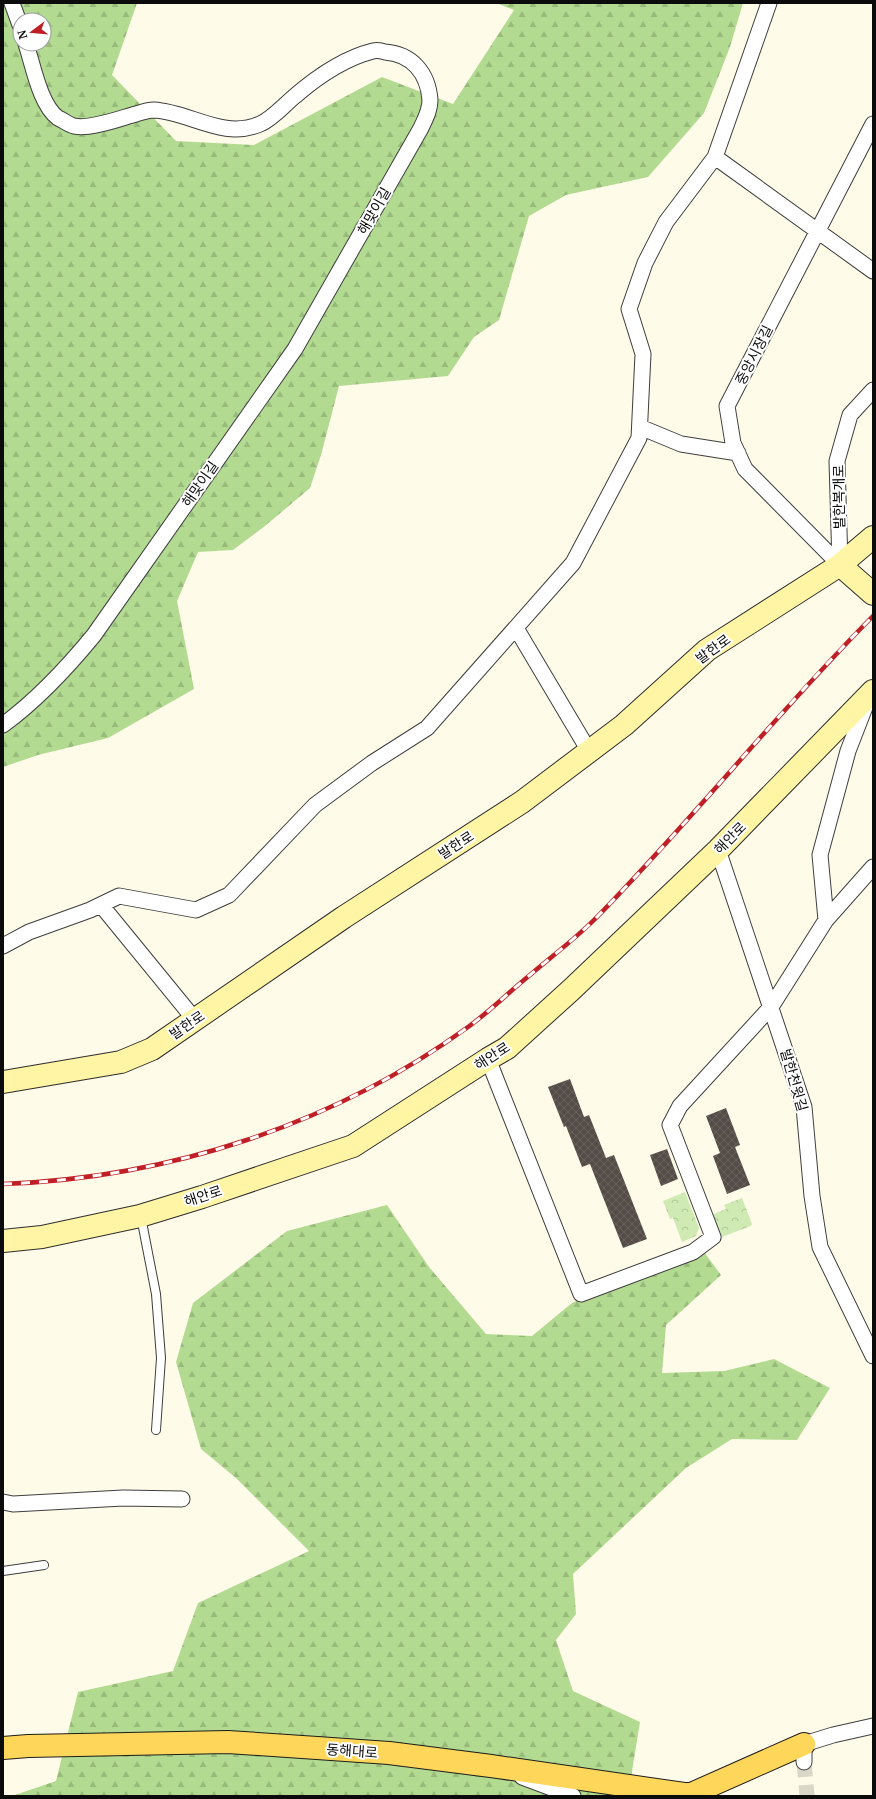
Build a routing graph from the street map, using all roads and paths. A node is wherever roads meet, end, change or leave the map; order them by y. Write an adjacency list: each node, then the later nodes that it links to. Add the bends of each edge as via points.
1 (769, 3): 4 (street)
2 (29, 52): 15 (street, 해맞이길, via 49,109 57,117 74,126 87,127 152,110 171,112 219,127 239,130 251,128 262,124 310,83 348,62 375,51 396,53 408,58 424,76 430,101 428,114 296,349 94,635 69,665 14,718)
3 (873, 124): 5 (street, 중앙시장길)
4 (715, 157): 5 (street); 8 (street, via 666,222 645,263 630,309 643,354)
5 (817, 232): 6 (street); 9 (street, 중앙시장길, via 727,406 733,443)
6 (873, 271)
7 (873, 390): 11 (street, 발한복개로, via 850,415 837,461)
8 (640, 427): 9 (street, via 681,444); 13 (street, via 639,438 573,563)
9 (738, 453): 11 (street, 중앙시장길, via 745,469)
10 (873, 537): 11 (street, 발한로)
11 (840, 565): 12 (street); 16 (street, 발한로, via 707,650 624,725)
12 (873, 594)
13 (516, 628): 16 (street); 19 (street, via 427,728 372,763 315,805 229,895 196,910 119,896)
14 (872, 692): 17 (street, 해안로); 20 (street, via 848,752 820,855)
15 (3, 725)
16 (589, 751): 23 (street, 발한로, via 522,802 344,917)
17 (718, 850): 22 (street, 발한천윗길); 24 (street, 해안로, via 566,995 507,1048)
18 (873, 868): 20 (street)
19 (101, 904): 21 (street, via 29,932); 23 (street)
20 (826, 920): 22 (street)
21 (3, 946)
22 (772, 1007): 24 (street, via 680,1106 670,1125 713,1237 693,1252 581,1294); 28 (street, 발한천윗길, via 804,1107 812,1196 820,1247)
23 (195, 1020): 25 (street, 발한로, via 152,1048 121,1062)
24 (488, 1059): 26 (street, 해안로, via 353,1146)
25 (3, 1082)
26 (140, 1216): 27 (street, 해안로, via 42,1237); 29 (lane, via 156,1294 161,1358)
27 (3, 1241)
28 (873, 1356)
29 (156, 1430)
30 (182, 1499): 31 (street, via 123,1498 13,1504)
31 (3, 1502)
32 (44, 1565): 33 (lane)
33 (3, 1571)
34 (873, 1726): 36 (street, via 833,1735)
35 (3, 1748): 37 (main road, 동해대로, via 228,1742 389,1753)
36 (804, 1753): 38 (main road)
37 (491, 1766): 38 (main road, 동해대로); 39 (street)
38 (693, 1795)
39 (573, 1796)

